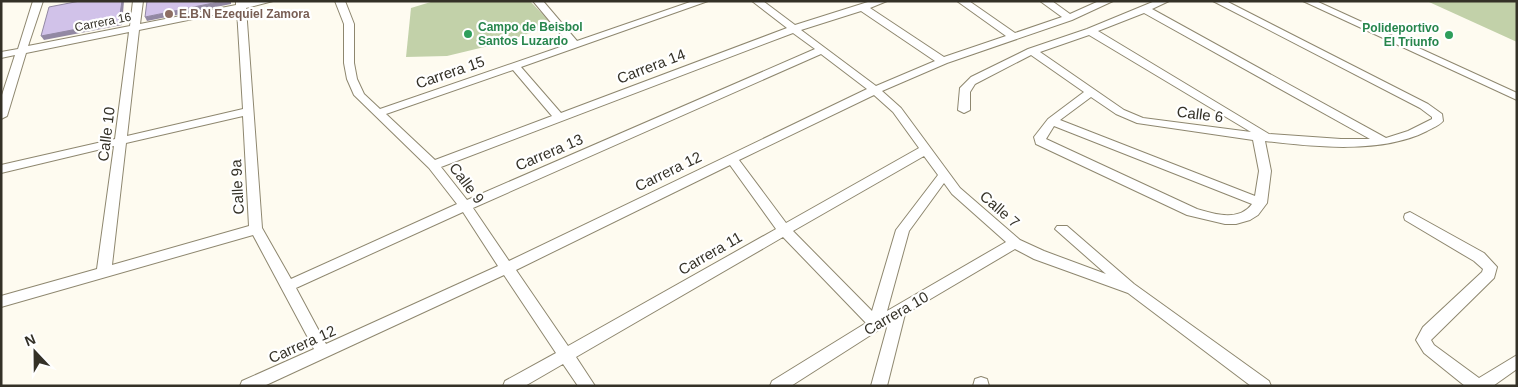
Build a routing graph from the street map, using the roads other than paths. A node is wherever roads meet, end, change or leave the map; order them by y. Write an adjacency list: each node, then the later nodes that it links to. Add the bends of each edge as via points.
1 (38, 1): 25 (street)
2 (138, 1): 19 (street, Calle 10)
3 (268, 1): 15 (street, Carrera 16)
4 (340, 1): 35 (street, Calle 9, via 349,24 352,79 359,95)
5 (538, 1): 23 (street)
6 (703, 1): 23 (street, Carrera 15)
7 (757, 1): 20 (street, Calle 7)
8 (882, 1): 16 (street, Carrera 14)
9 (962, 1): 22 (street)
10 (1045, 1): 18 (street)
11 (1108, 1): 18 (street, Carrera 12)
12 (1164, 1): 17 (street)
13 (1218, 1): 41 (street, Calle 6, via 1438,116 1437,122 1430,126)
14 (1308, 1): 32 (street)
15 (241, 4): 19 (street, Carrera 16); 34 (street, Calle 9a)
16 (862, 7): 20 (street, Carrera 14); 28 (street)
17 (1144, 9): 21 (street); 41 (street)
18 (1070, 18): 22 (street, Carrera 12)
19 (134, 29): 25 (street, Carrera 16); 40 (street, Calle 10)
20 (793, 29): 24 (street, Calle 7); 37 (street, Carrera 14)
21 (1090, 31): 26 (street); 39 (street)
22 (1012, 36): 28 (street, Carrera 12)
23 (574, 44): 29 (street, Carrera 15)
24 (822, 50): 30 (street, Calle 7); 48 (street, Carrera 13)
25 (22, 51): 27 (street, Carrera 16); 36 (street)
26 (1032, 51): 31 (street, Calle 6); 33 (street, via 968,83 964,88)
27 (1, 55)
28 (943, 61): 30 (street, Carrera 12)
29 (514, 65): 35 (street, Carrera 15); 37 (street)
30 (875, 90): 42 (street, Calle 7, via 906,120); 43 (street, Carrera 12)
31 (1091, 92): 38 (street); 39 (street, Calle 6, via 1120,112 1141,121)
32 (1517, 97)
33 (964, 110)
34 (249, 111): 40 (street); 50 (street, Calle 9a)
35 (378, 113): 44 (street, Calle 9)
36 (1, 116)
37 (559, 117): 44 (street, Carrera 14)
38 (1052, 121): 47 (street); 47 (street, via 1040,137 1044,144 1192,212 1224,220 1235,219 1250,216)
39 (1263, 137): 41 (street, Calle 6, via 1341,143); 47 (street, via 1265,173)
40 (120, 141): 45 (street); 55 (street, Calle 10)
41 (1385, 142)
42 (925, 150): 46 (street, Calle 7); 51 (street, Carrera 11)
43 (732, 159): 51 (street); 54 (street, Carrera 12)
44 (433, 165): 48 (street, Calle 9)
45 (1, 169)
46 (943, 176): 53 (street, Calle 7); 60 (street, via 903,230)
47 (1261, 203)
48 (465, 206): 54 (street, Calle 9); 56 (street, Carrera 13)
49 (1410, 217): 70 (street, via 1479,257 1490,267 1489,274 1428,331 1423,340)
50 (256, 229): 55 (street); 56 (street, Calle 9a)
51 (783, 229): 60 (street); 62 (street, Carrera 11)
52 (1062, 229): 57 (street)
53 (1015, 243): 57 (street, Calle 7, via 1047,259); 59 (street, Carrera 10)
54 (507, 268): 61 (street, Carrera 12); 62 (street, Calle 9)
55 (104, 272): 58 (street)
56 (288, 286): 61 (street, Calle 9a)
57 (1133, 289): 69 (street, Calle 7)
58 (1, 302)
59 (899, 311): 60 (street, Carrera 10); 68 (street)
60 (876, 324): 67 (street, Carrera 10)
61 (323, 353): 64 (street, Carrera 12)
62 (567, 355): 65 (street, Carrera 11); 66 (street, Calle 9)
63 (1517, 361): 70 (street)
64 (248, 386)
65 (511, 386)
66 (587, 386)
67 (778, 386)
68 (879, 386)
69 (1263, 386)
70 (1478, 386)

